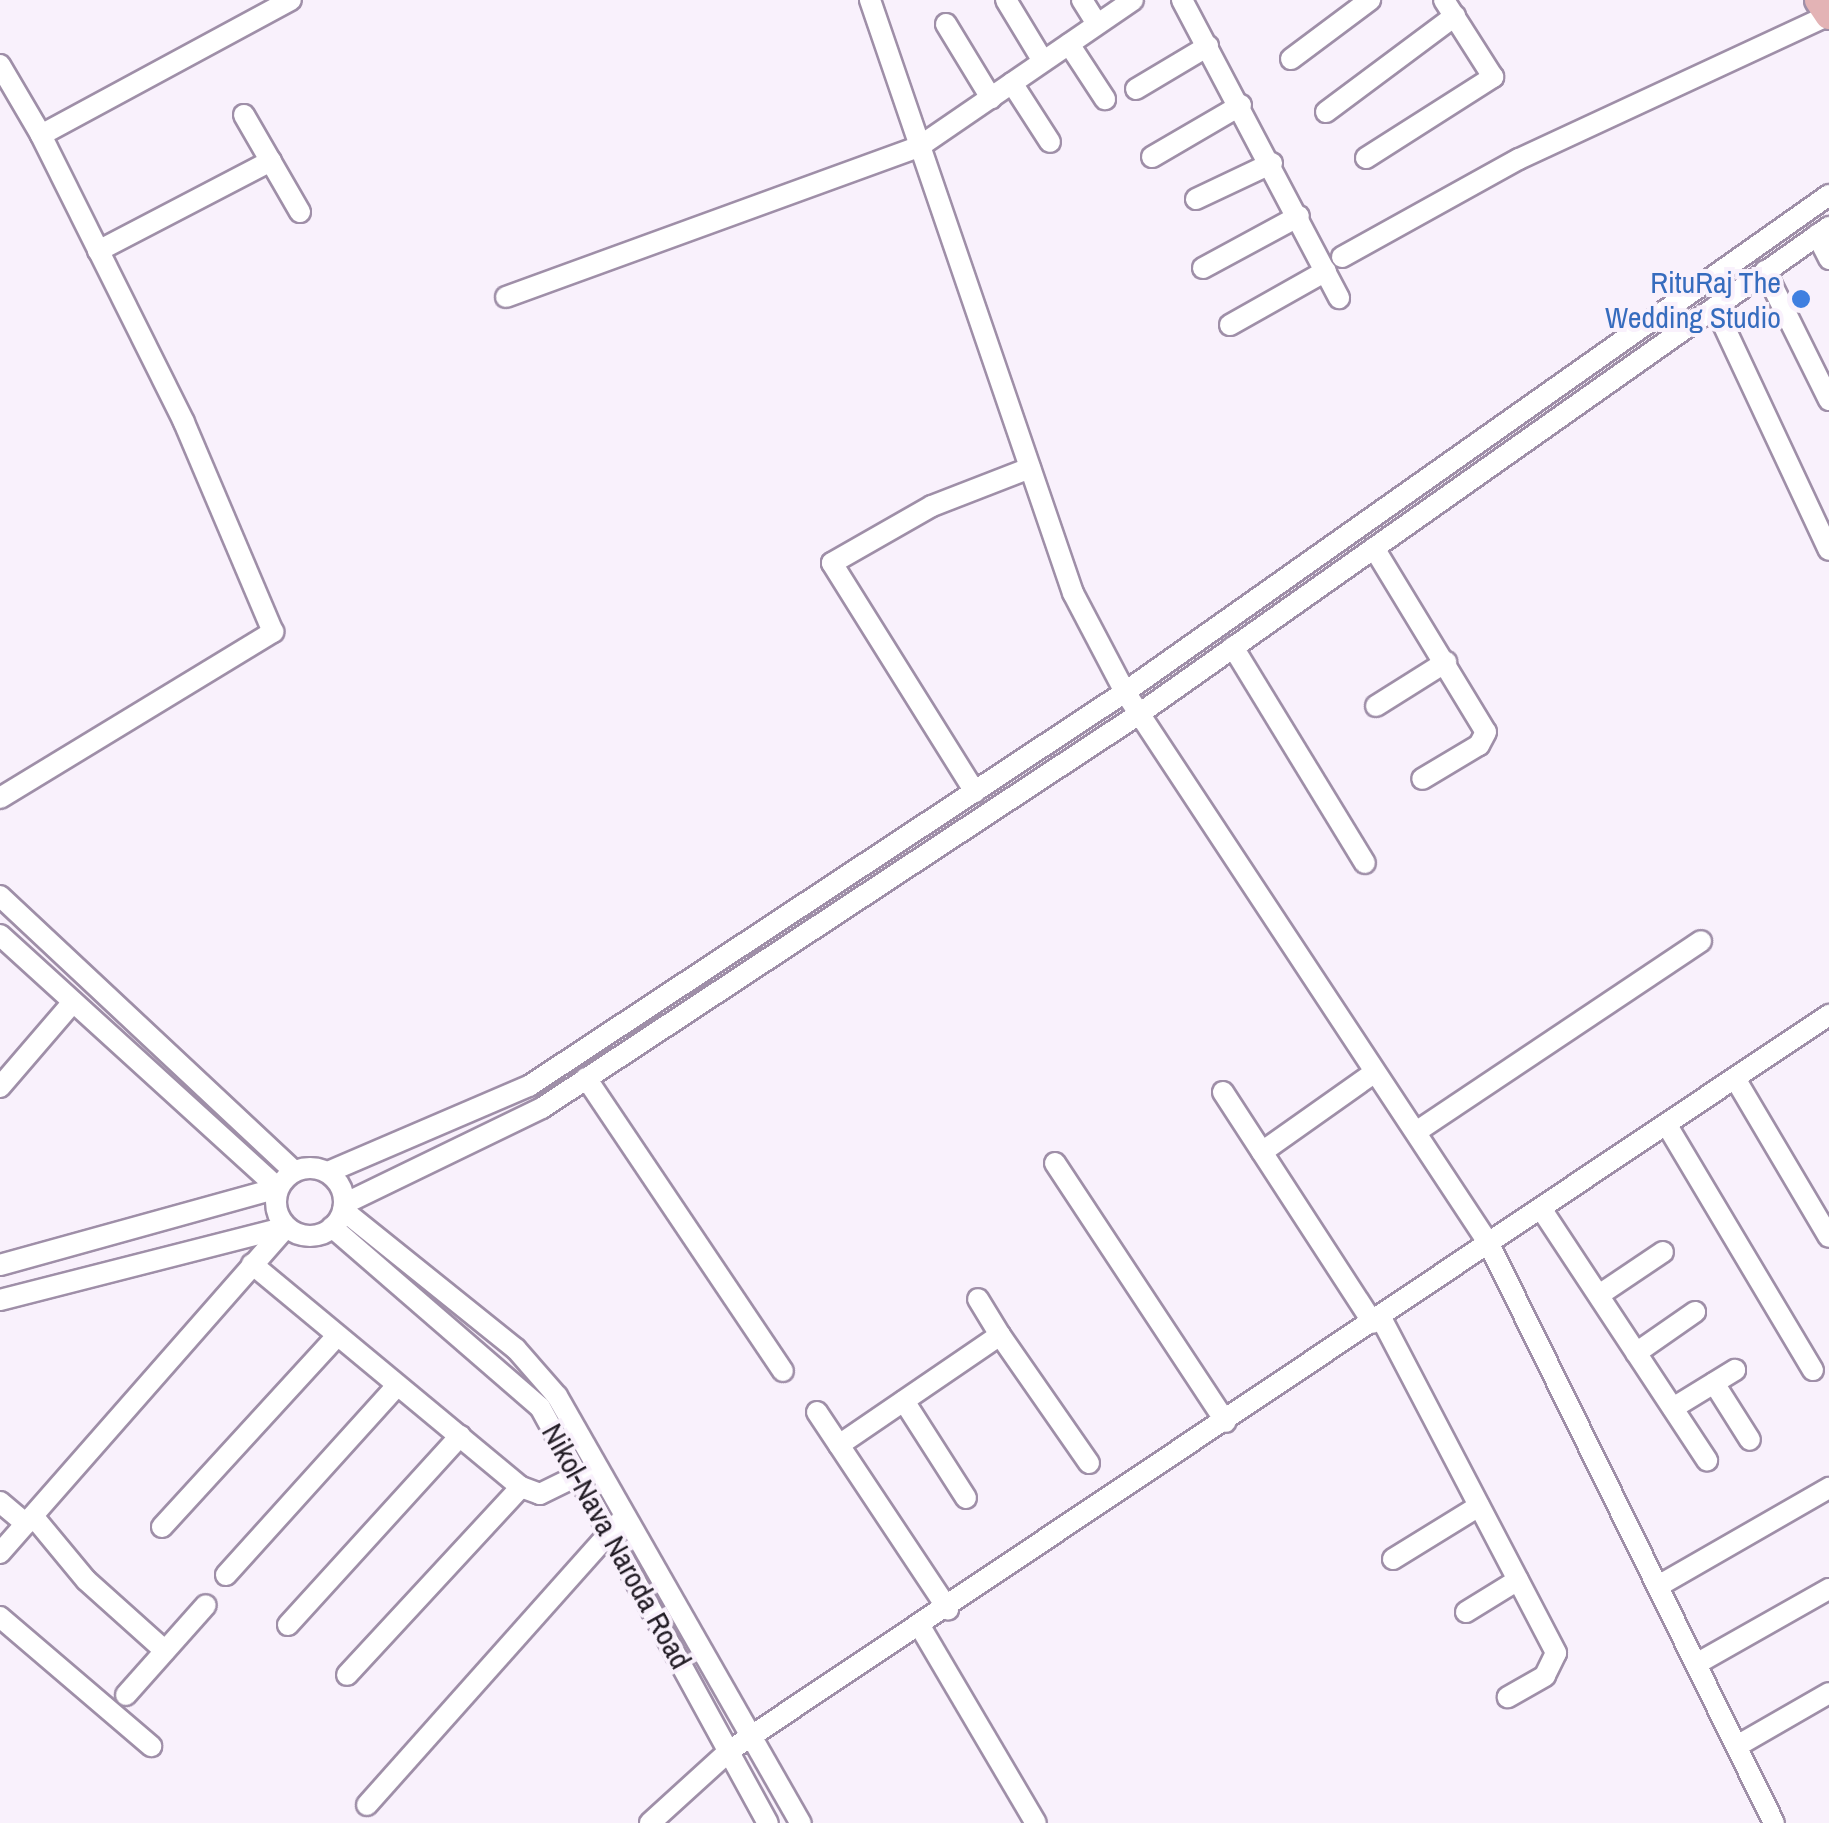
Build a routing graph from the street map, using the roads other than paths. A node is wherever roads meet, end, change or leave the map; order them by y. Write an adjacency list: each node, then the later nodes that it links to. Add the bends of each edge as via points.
1 (291, 0): 25 (street)
2 (870, 0): 27 (street)
3 (1006, 0): 16 (street)
4 (1082, 0): 12 (street)
5 (1133, 0): 12 (street)
6 (1182, 0): 14 (street)
7 (1370, 0): 15 (street)
8 (1819, 0): 10 (main road)
9 (1450, 8): 23 (street); 29 (street, via 1493,77)
10 (1829, 15): 39 (street, via 1520,159)
11 (946, 24): 20 (street)
12 (1098, 24): 13 (street)
13 (1069, 44): 16 (street); 21 (street)
14 (1208, 46): 19 (street); 22 (street)
15 (1292, 58)
16 (1044, 61): 18 (street)
17 (0, 65): 25 (street)
18 (1012, 83): 20 (street); 26 (street)
19 (1136, 89)
20 (991, 98): 27 (street)
21 (1105, 100)
22 (1241, 105): 28 (street); 31 (street)
23 (1326, 112)
24 (244, 114): 30 (street)
25 (41, 135): 37 (street)
26 (1050, 142)
27 (920, 146): 42 (street); 47 (street)
28 (1152, 157)
29 (1366, 158)
30 (271, 162): 34 (street); 37 (street)
31 (1272, 163): 33 (street); 35 (street)
32 (1829, 195): 52 (street)
33 (1196, 199)
34 (300, 212)
35 (1299, 216): 39 (street); 40 (street)
36 (1823, 231): 38 (street); 41 (street)
37 (98, 250): 57 (street, via 273,632)
38 (1829, 258)
39 (1334, 264): 43 (street); 45 (street)
40 (1203, 268)
41 (1766, 271): 44 (street); 46 (street)
42 (506, 297)
43 (1339, 298)
44 (1715, 307): 48 (street); 49 (street)
45 (1230, 324)
46 (1829, 400)
47 (1030, 468): 52 (street, via 1073,593); 56 (street, via 932,506 832,563)
48 (1374, 548): 50 (street); 51 (street)
49 (1829, 550)
50 (1233, 648): 54 (street); 58 (street)
51 (1446, 662): 53 (street); 55 (street, via 1486,732 1480,745)
52 (1125, 692): 54 (street); 56 (street)
53 (1376, 706)
54 (1139, 714): 64 (street); 65 (street)
55 (1422, 778)
56 (974, 792): 74 (street, via 529,1086)
57 (0, 798)
58 (1365, 863)
59 (0, 896): 73 (street)
60 (0, 935): 62 (street)
61 (1701, 941): 70 (street)
62 (73, 1002): 67 (street); 75 (street)
63 (1829, 1015): 66 (street)
64 (1375, 1072): 70 (street); 71 (street)
65 (586, 1078): 77 (street); 92 (street)
66 (1736, 1080): 69 (street); 79 (street)
67 (0, 1086)
68 (1222, 1092): 71 (street)
69 (1668, 1128): 76 (street); 94 (street)
70 (1416, 1132): 80 (street)
71 (1262, 1152): 88 (street)
72 (1055, 1163): 100 (street)
73 (294, 1171): 74 (street); 75 (street)
74 (328, 1172): 77 (street)
75 (278, 1188): 78 (street); 83 (street)
76 (1542, 1210): 80 (street); 84 (street)
77 (340, 1214): 78 (street, via 307,1236); 106 (street, Nikol-Nava Naroda Road, via 540,1406); 112 (street, via 516,1349 558,1396)
78 (286, 1226): 82 (street); 86 (street)
79 (1829, 1237)
80 (1489, 1244): 88 (street); 120 (street)
81 (1663, 1252): 84 (street)
82 (252, 1264): 90 (street); 113 (street)
83 (0, 1266)
84 (1598, 1295): 91 (street)
85 (978, 1299): 89 (street)
86 (0, 1300)
87 (1695, 1312): 91 (street)
88 (1377, 1320): 100 (street); 111 (street)
89 (1000, 1335): 97 (street); 105 (street)
90 (335, 1338): 96 (street); 114 (street)
91 (1636, 1353): 98 (street)
92 (783, 1370)
93 (1735, 1370): 95 (street)
94 (1813, 1370)
95 (1714, 1383): 98 (street); 102 (street)
96 (396, 1387): 101 (street); 118 (street)
97 (904, 1401): 103 (street); 109 (street)
98 (1673, 1408): 104 (street)
99 (817, 1412): 103 (street)
100 (1226, 1422): 123 (street)
101 (460, 1436): 107 (street); 126 (street)
102 (1750, 1440)
103 (838, 1445): 123 (street)
104 (1707, 1460)
105 (1089, 1463)
106 (581, 1474): 107 (street, via 540,1494); 115 (street, Nikol-Nava Naroda Road)
107 (521, 1487): 130 (street)
108 (1829, 1488): 120 (street)
109 (966, 1498)
110 (0, 1502): 113 (street)
111 (1480, 1506): 117 (street); 119 (street)
112 (628, 1512): 115 (street); 134 (street)
113 (29, 1520): 116 (street); 128 (street)
114 (162, 1528)
115 (611, 1531): 137 (street, Nikol-Nava Naroda Road); 138 (street)
116 (0, 1553)
117 (1392, 1558)
118 (226, 1574)
119 (1518, 1580): 124 (street); 133 (street, via 1556,1654 1545,1676)
120 (1660, 1585): 129 (street)
121 (1829, 1589): 129 (street)
122 (206, 1606): 128 (street)
123 (948, 1610): 127 (street)
124 (1466, 1612)
125 (0, 1617): 135 (street)
126 (288, 1625)
127 (921, 1628): 134 (street); 142 (street)
128 (165, 1651): 132 (street)
129 (1698, 1663): 136 (street)
130 (347, 1675)
131 (1829, 1693): 136 (street)
132 (126, 1695)
133 (1508, 1697)
134 (754, 1735): 137 (street); 141 (street)
135 (151, 1746)
136 (1737, 1746): 143 (street)
137 (729, 1751): 139 (street); 140 (street, Nikol-Nava Naroda Road)
138 (367, 1805)
139 (650, 1823)
140 (768, 1823)
141 (801, 1823)
142 (1036, 1823)
143 (1774, 1823)

